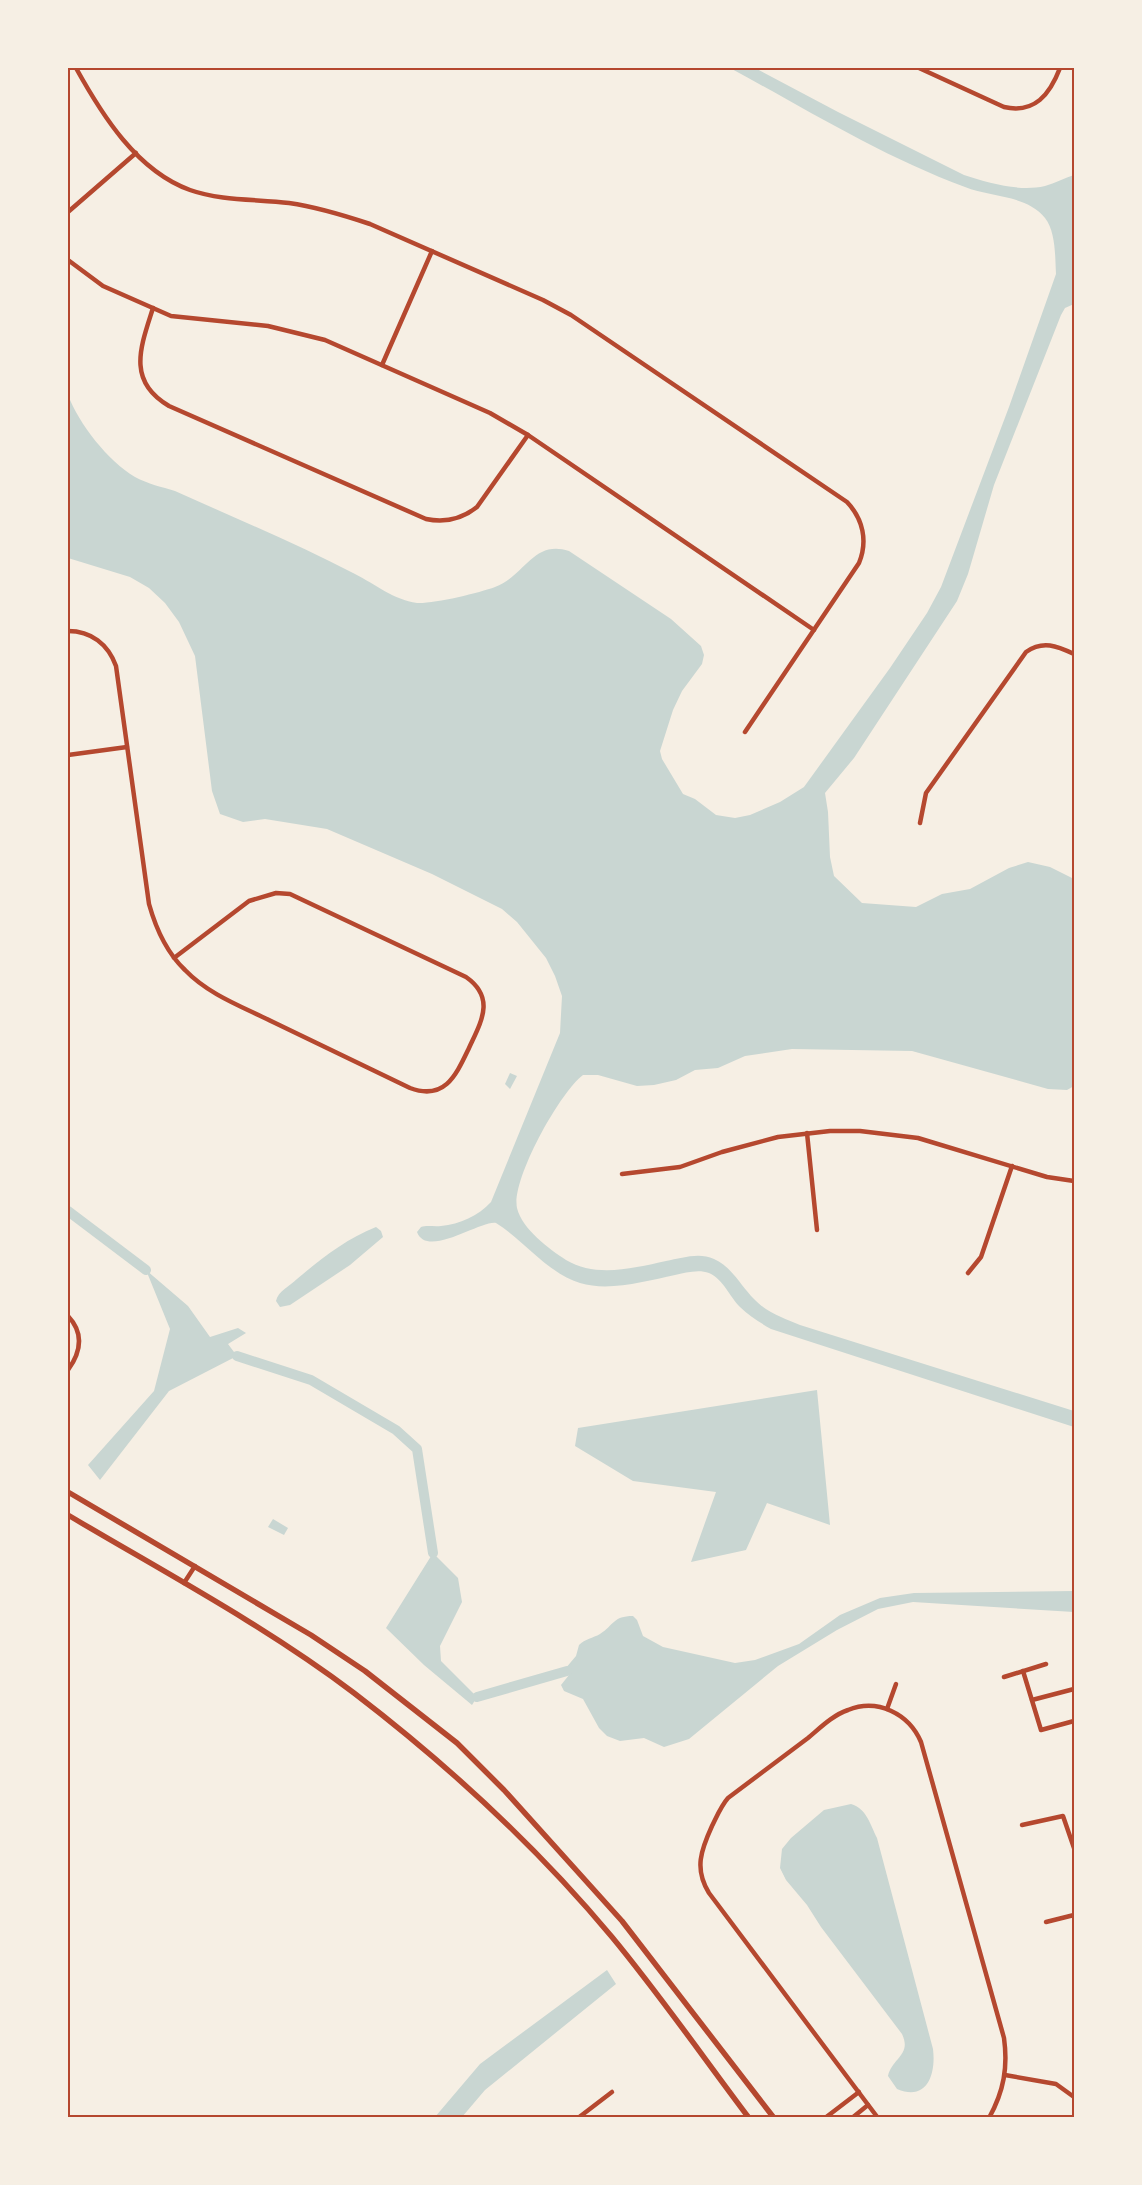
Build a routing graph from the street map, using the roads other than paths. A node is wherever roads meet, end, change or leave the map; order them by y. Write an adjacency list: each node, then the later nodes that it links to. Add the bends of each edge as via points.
1 (76, 68): 4 (street, via 103,112)
2 (919, 68): 3 (street, via 1004,107 1018,109 1032,106 1047,96)
3 (1060, 68)
4 (136, 153): 5 (street); 6 (street, via 161,176 191,190 316,208 370,224)
5 (68, 212)
6 (432, 251): 9 (street); 11 (street, via 571,315 851,507 861,525 864,541 861,559)
7 (68, 260): 8 (street, via 103,286)
8 (153, 308): 9 (street, via 184,319 268,326 309,334); 10 (street, via 142,342 140,363 145,383 158,399 426,519 453,520 477,507)
9 (382, 365): 10 (street, via 490,413)
10 (528, 435): 11 (street)
11 (814, 630): 14 (street)
12 (68, 631): 15 (street, via 92,636 113,659)
13 (1074, 654): 17 (street, via 1046,644 1026,652 926,793)
14 (745, 732)
15 (127, 747): 16 (street); 18 (street, via 149,904 161,937)
16 (68, 755)
17 (920, 823)
18 (174, 958): 18 (street, via 249,901 276,893 290,894 466,977 480,991 483,1017 453,1079 436,1090 416,1090 213,992)
19 (807, 1133): 20 (street, via 860,1131 918,1138); 21 (street, via 750,1143 680,1167); 23 (street)
20 (1012, 1166): 22 (street); 24 (street, via 981,1257)
21 (622, 1174)
22 (1074, 1181)
23 (817, 1230)
24 (968, 1273)
25 (68, 1316): 26 (street, via 80,1340 78,1353)
26 (68, 1370)
27 (68, 1492): 29 (street)
28 (68, 1515): 30 (street)
29 (195, 1566): 30 (street); 51 (street, via 365,1671 456,1744 504,1790 622,1921)
30 (184, 1583): 50 (street, via 352,1692 492,1809 611,1937)
31 (1046, 1664): 32 (street)
32 (1023, 1671): 33 (street); 36 (street)
33 (1004, 1676)
34 (896, 1684): 37 (street)
35 (1074, 1689): 36 (street)
36 (1032, 1700): 38 (street, via 1041,1730)
37 (887, 1709): 44 (street, via 910,1724 921,1742 1004,2038); 46 (street, via 869,1706 842,1712 728,1798 702,1848 700,1864 702,1879 709,1893)
38 (1074, 1721)
39 (1022, 1825): 40 (street, via 1063,1816)
40 (1073, 1833): 41 (street)
41 (1074, 1848)
42 (1074, 1915): 43 (street)
43 (1046, 1922)
44 (1005, 2075): 47 (street, via 1056,2084); 55 (street)
45 (612, 2092): 49 (street)
46 (859, 2092): 48 (street); 52 (street)
47 (1074, 2096)
48 (868, 2105): 53 (street); 54 (street)
49 (578, 2118)
50 (749, 2118)
51 (774, 2118)
52 (825, 2118)
53 (852, 2118)
54 (878, 2118)
55 (990, 2118)

